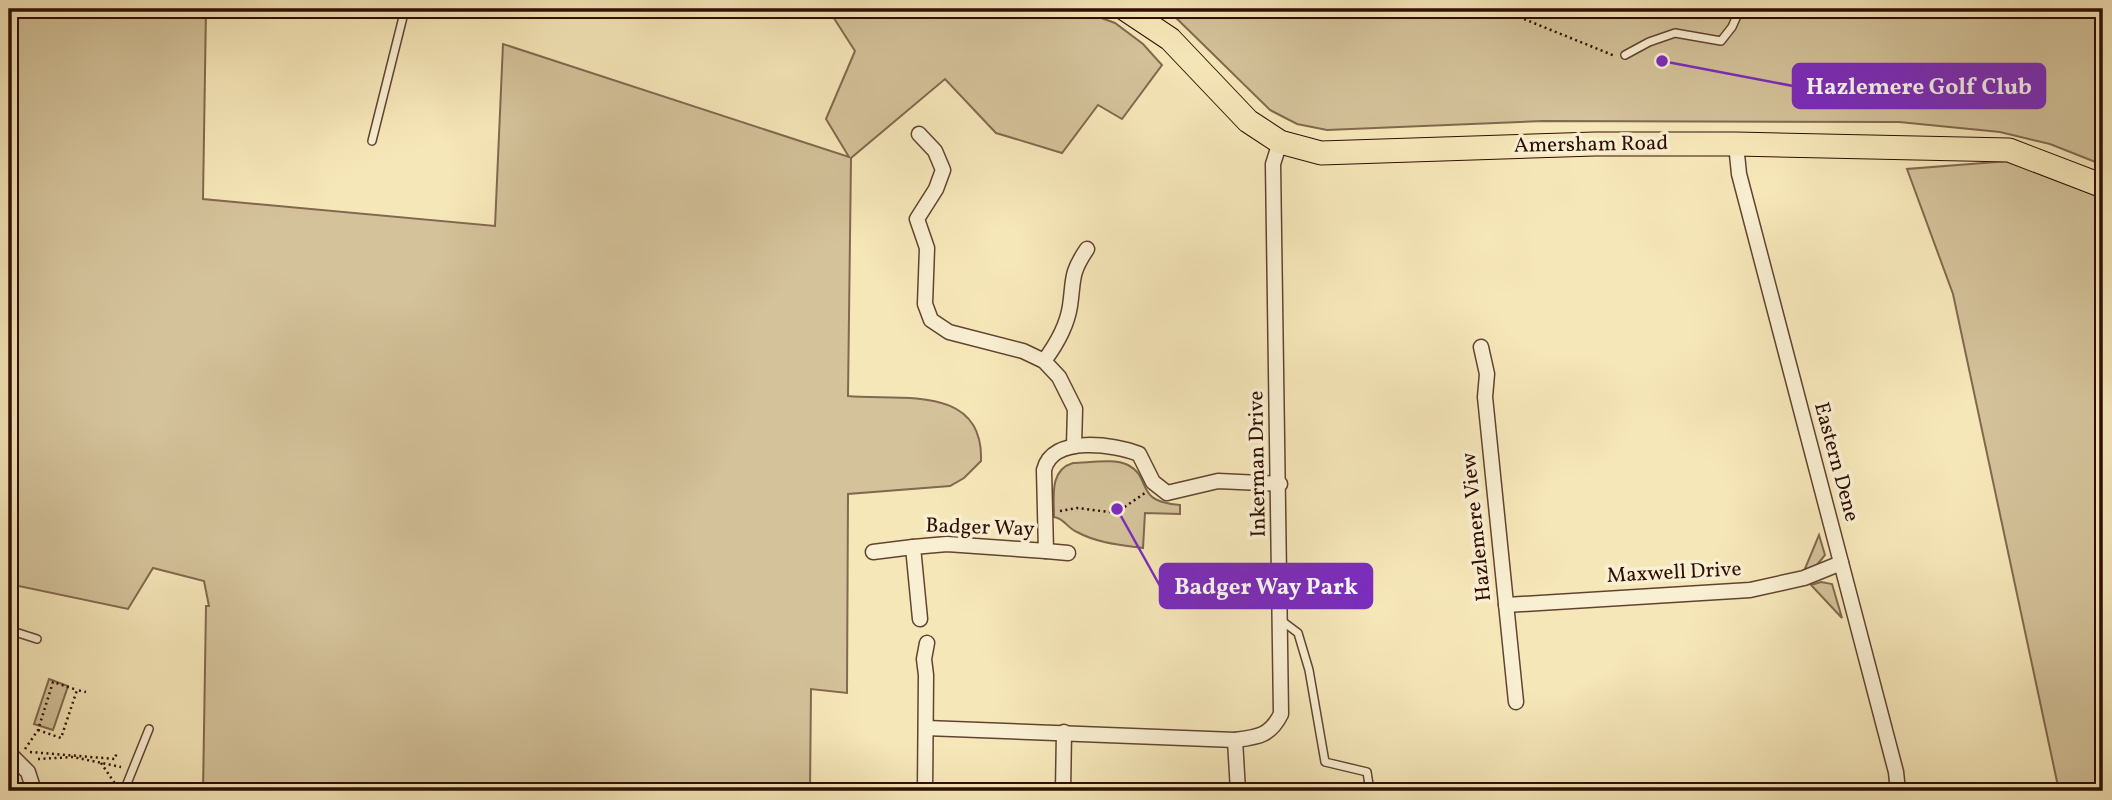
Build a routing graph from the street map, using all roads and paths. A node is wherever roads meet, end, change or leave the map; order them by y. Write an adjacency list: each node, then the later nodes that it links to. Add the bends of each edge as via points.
1 (405, 9): 9 (lane)
2 (1125, 9): 10 (main road, Amersham Road, via 1170,39 1248,121)
3 (1310, 9): 4 (lane)
4 (1391, 9)
5 (1740, 9): 7 (lane, via 1721,41 1675,33)
6 (1500, 10): 7 (path, via 1612,56)
7 (1625, 55)
8 (919, 134): 15 (street, via 935,151 943,170 917,219 927,248 925,304 932,320 949,332)
9 (372, 141)
10 (1280, 142): 11 (main road, Amersham Road, via 1321,153); 18 (street, Inkerman Drive, via 1273,164)
11 (1736, 144): 12 (main road, Amersham Road, via 2009,150); 24 (street, Eastern Dene, via 1739,174)
12 (2103, 186)
13 (1087, 249): 15 (street, via 1073,268 1070,309 1057,344)
14 (1481, 347): 25 (street, Hazlemere View)
15 (1044, 360): 16 (street, via 1059,377 1075,409)
16 (1074, 446): 17 (street, via 1139,454); 19 (street, Badger Way, via 1056,451 1046,460)
17 (1153, 482): 18 (street, via 1167,493 1218,481); 19 (path, via 1123,508 1101,513 1077,508)
18 (1280, 484): 27 (street, Inkerman Drive)
19 (1045, 514): 21 (street, Badger Way)
20 (913, 547): 21 (street, Badger Way, via 947,544); 22 (street, Badger Way); 26 (street, Badger Way)
21 (1046, 551): 23 (street, Badger Way)
22 (873, 552)
23 (1068, 553)
24 (1841, 563): 25 (street, Maxwell Drive, via 1804,578 1750,590); 49 (street, Eastern Dene)
25 (1506, 605): 33 (street, Hazlemere View)
26 (920, 619)
27 (1282, 621): 38 (street, Inkerman Drive, via 1281,714 1275,727 1262,737); 48 (lane, via 1298,634 1309,670 1325,762 1367,772)
28 (9, 629): 29 (lane)
29 (37, 639)
30 (927, 643): 34 (street)
31 (77, 690): 32 (path); 36 (path, via 61,738); 36 (path, via 53,682)
32 (86, 692)
33 (1517, 702)
34 (926, 728): 37 (street, Inkerman Drive); 45 (street)
35 (149, 729): 42 (lane)
36 (38, 730): 39 (path, via 23,751 115,759)
37 (1064, 732): 38 (street, Inkerman Drive); 46 (street)
38 (1235, 740): 47 (street)
39 (117, 751)
40 (13, 757): 41 (path, via 73,757); 44 (street, via 28,772)
41 (101, 763): 42 (path); 43 (path, via 113,785)
42 (131, 769): 43 (lane)
43 (124, 789)
44 (34, 791)
45 (925, 791)
46 (1063, 791)
47 (1238, 791)
48 (1370, 791)
49 (1898, 791)

